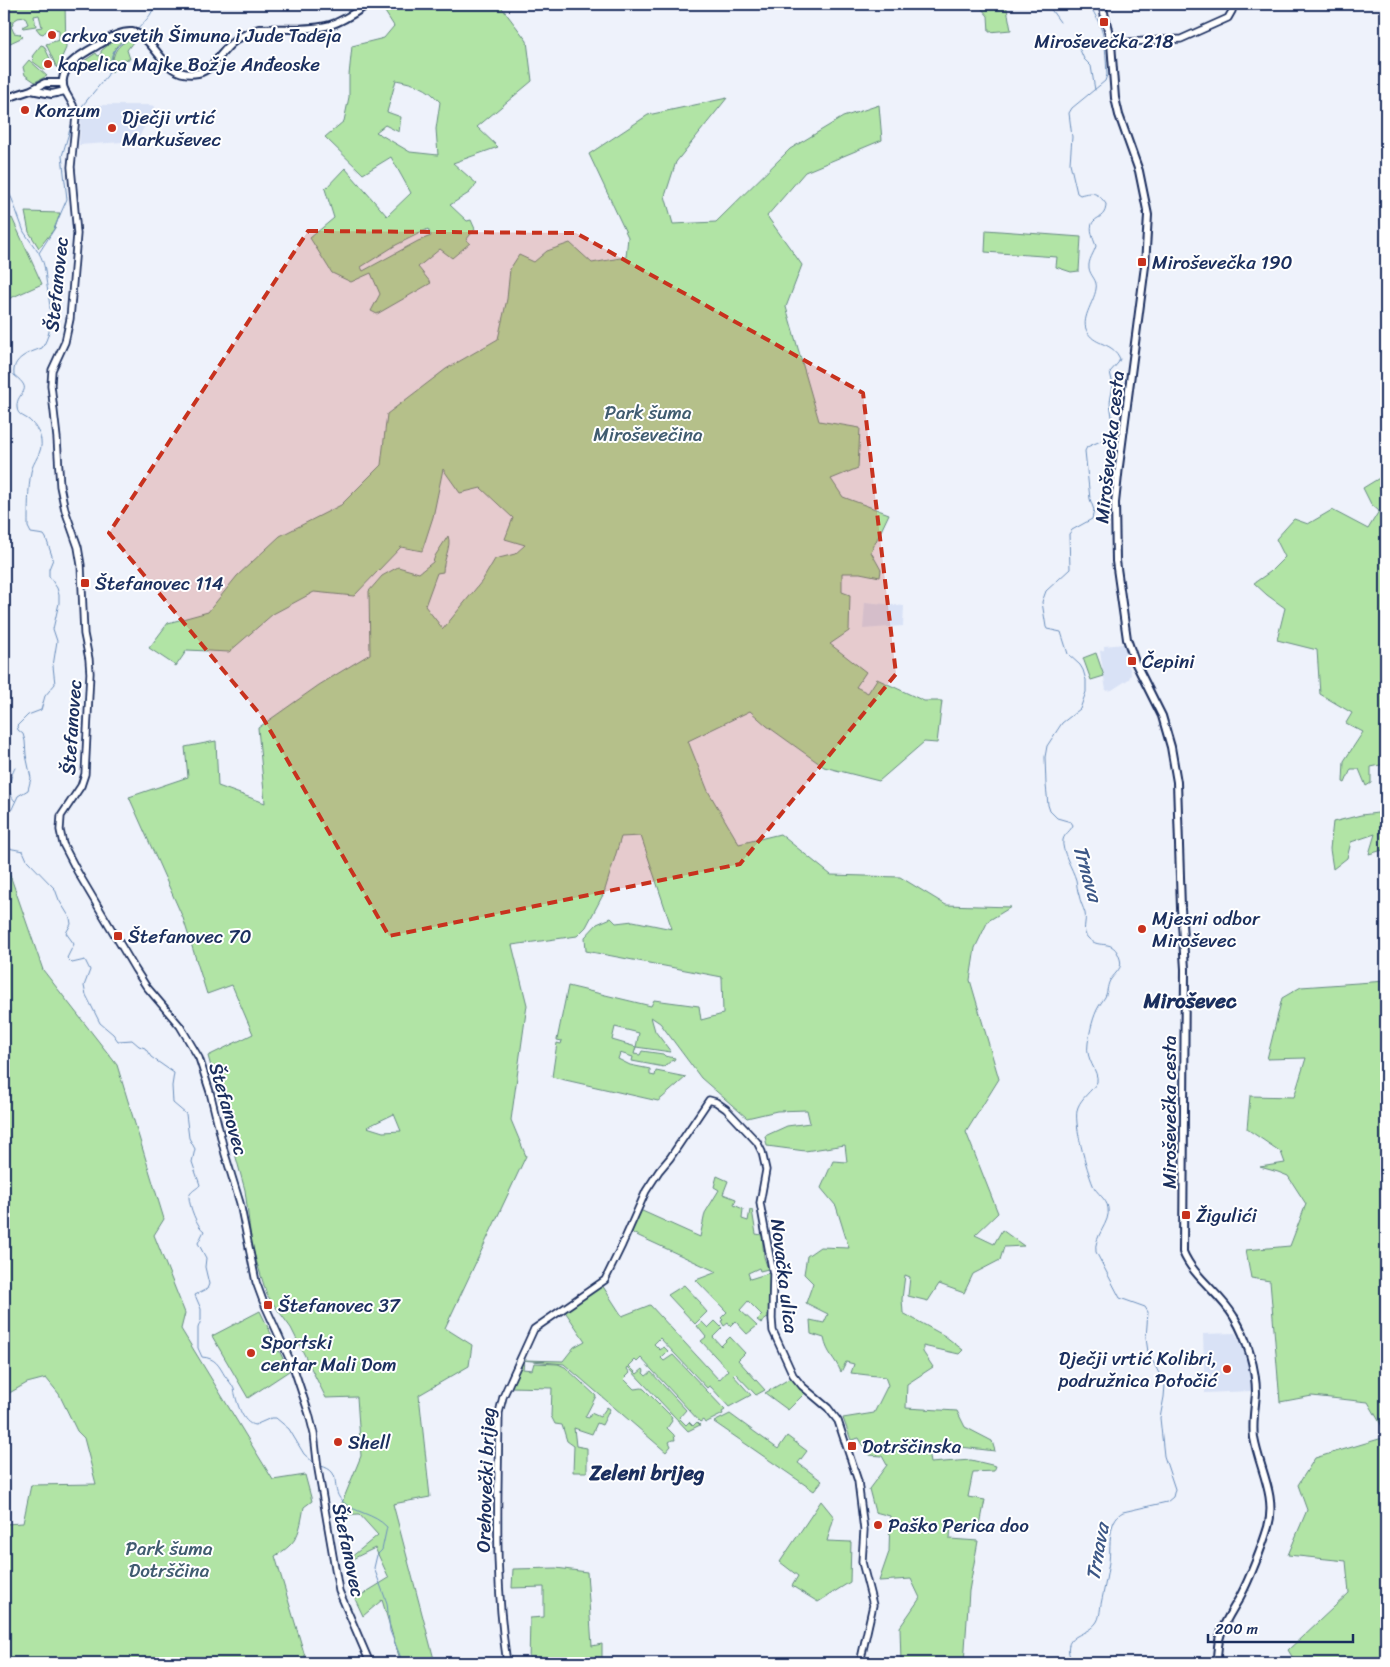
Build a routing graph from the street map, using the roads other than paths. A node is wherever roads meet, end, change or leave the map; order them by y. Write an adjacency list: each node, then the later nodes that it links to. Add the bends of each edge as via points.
1 (368, 4): 6 (main road, via 348,17 319,28 250,32 232,42 205,70 196,73 179,72 134,33 122,33 72,62)
2 (1102, 4): 4 (main road, Miroševečka cesta)
3 (1233, 4): 4 (street, via 1228,18 1182,39)
4 (1112, 43): 15 (main road, Miroševečka cesta, via 1115,98 1139,171 1148,215 1145,266 1118,466 1116,561 1127,639 1162,716 1178,782 1185,969 1183,1252 1192,1269 1235,1317 1244,1338 1256,1390 1255,1441 1271,1505 1268,1529 1240,1597 1220,1632)
5 (44, 83): 6 (main road); 7 (main road); 9 (main road)
6 (63, 83): 8 (main road)
7 (31, 90): 9 (main road); 10 (main road)
8 (65, 91): 9 (main road); 12 (street, Štefanovec, via 75,113 70,166 77,234 67,335 52,370 50,385 60,486 81,565 84,634 90,673 85,774 61,816 61,836 77,871 135,969 180,1026 200,1058 240,1203 256,1282 302,1392 313,1430 339,1591)
9 (44, 93)
10 (5, 98)
11 (709, 1100): 13 (street, Orehovečki brijeg, via 646,1191 604,1280 534,1329 504,1397 499,1413 497,1553 498,1591); 14 (street, Novačka ulica, via 726,1109 757,1142 762,1152 766,1170 760,1202 773,1274 773,1331 793,1375 838,1421 858,1481 864,1530 862,1562 873,1605)
12 (370, 1663)
13 (508, 1663)
14 (860, 1663)
15 (1217, 1663)

